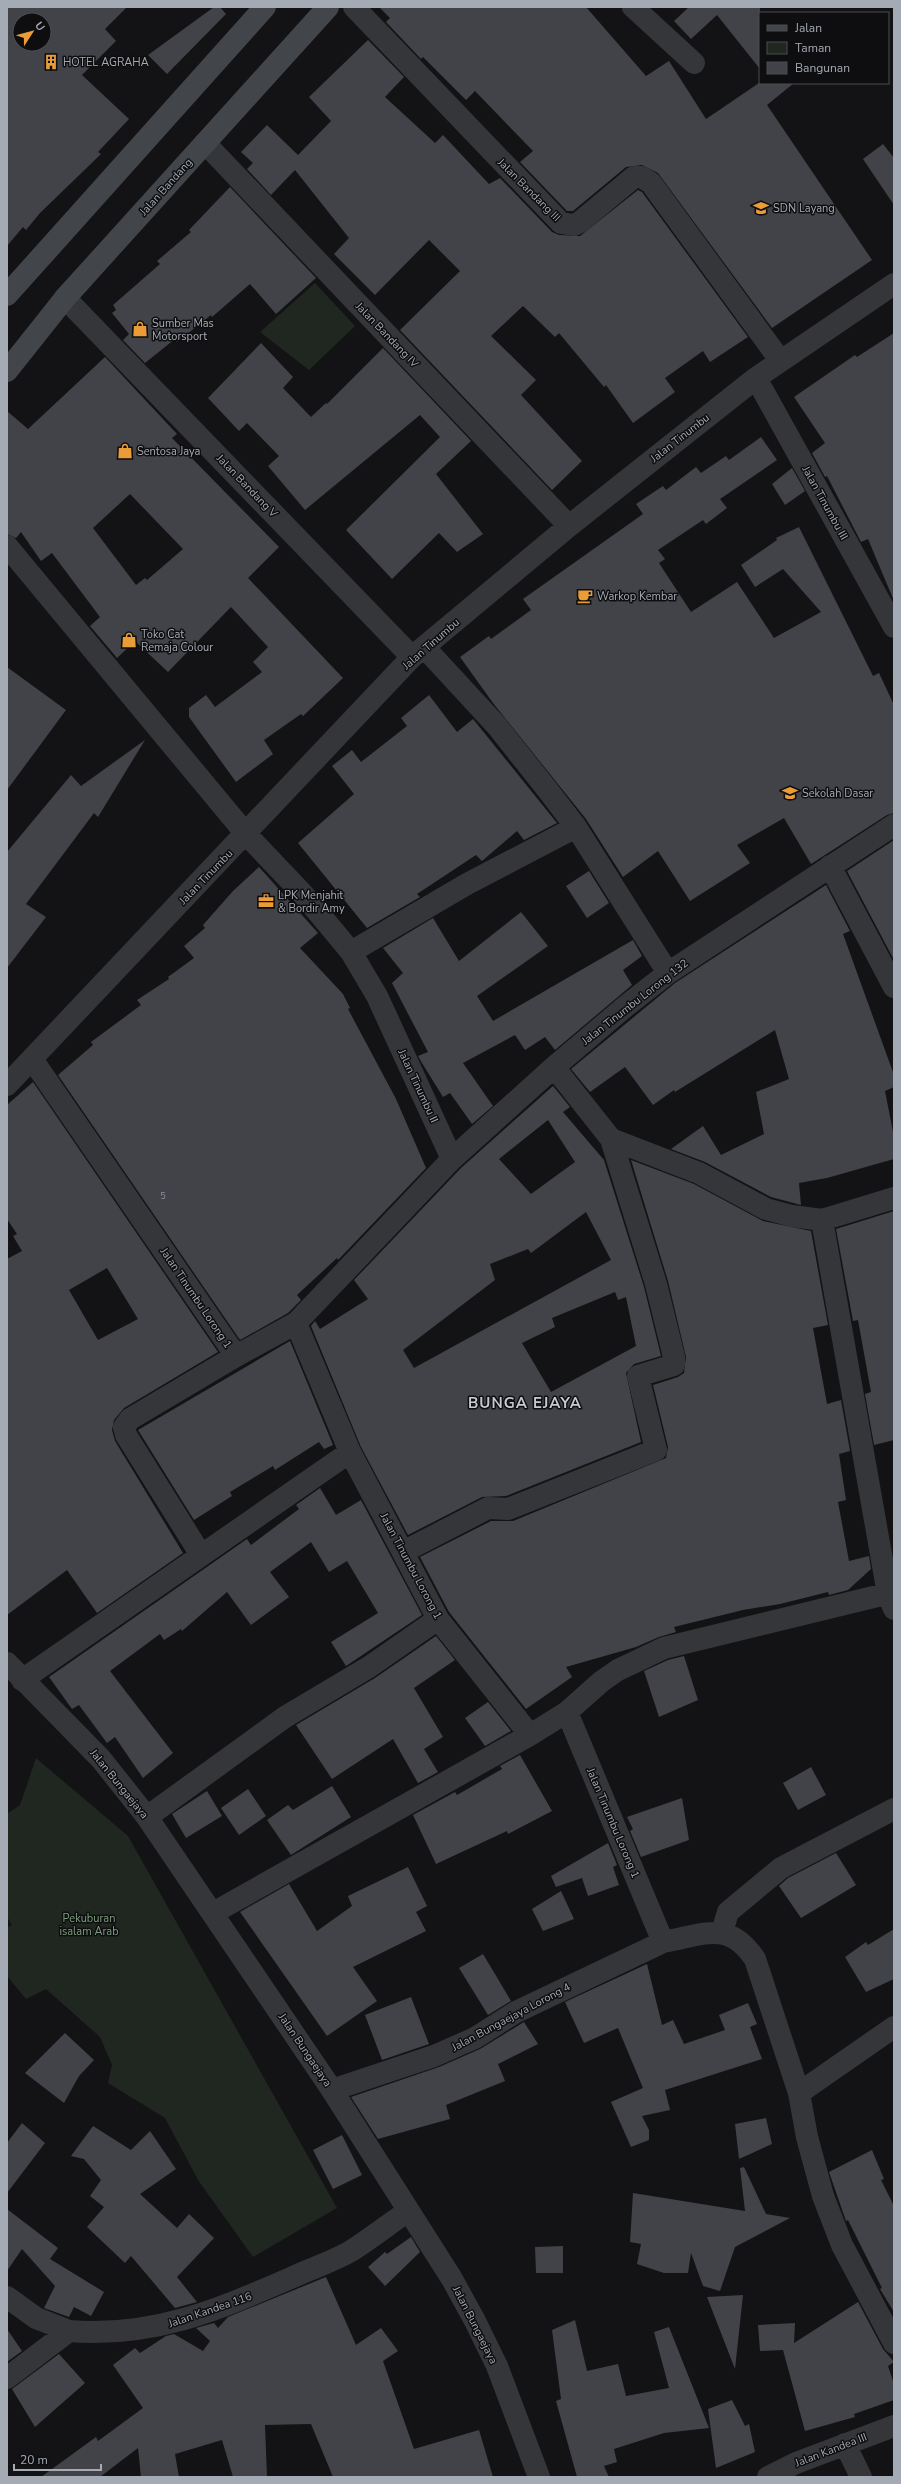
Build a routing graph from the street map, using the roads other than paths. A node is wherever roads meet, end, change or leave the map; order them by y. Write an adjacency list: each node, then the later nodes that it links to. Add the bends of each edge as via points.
1 (264, 7): 8 (main road)
2 (328, 7): 6 (main road, Jalan Bandang)
3 (354, 7): 10 (street, Jalan Bandang III, via 560,223 574,225 580,222 634,177 651,183)
4 (633, 7): 5 (street)
5 (694, 63)
6 (205, 144): 9 (main road, Jalan Bandang); 13 (street, Jalan Bandang IV)
7 (894, 284): 10 (street, Jalan Tinumbu)
8 (7, 295)
9 (65, 298): 11 (main road, Jalan Bandang); 16 (street, Jalan Bandang V)
10 (780, 360): 12 (street, Jalan Tinumbu)
11 (7, 371)
12 (756, 378): 13 (street, Jalan Tinumbu); 15 (street, Jalan Tinumbu III)
13 (569, 526): 16 (street, Jalan Tinumbu)
14 (7, 546): 19 (street, Jalan Tinumbu II)
15 (894, 627)
16 (418, 653): 18 (street, Jalan Bandang V, via 497,726); 19 (street, Jalan Tinumbu)
17 (894, 825): 20 (street, Jalan Tinumbu Lorong 132)
18 (576, 827): 21 (street, via 467,884); 22 (street, Jalan Bandang V)
19 (246, 834): 21 (street, Jalan Tinumbu II, via 302,893); 24 (street, Jalan Tinumbu)
20 (830, 866): 22 (street, Jalan Tinumbu Lorong 132); 23 (street)
21 (351, 952): 28 (street, Jalan Tinumbu II, via 377,996)
22 (668, 973): 25 (street, Jalan Tinumbu Lorong 132)
23 (894, 987)
24 (32, 1059): 26 (street, Jalan Tinumbu); 32 (street, Jalan Tinumbu Lorong 1)
25 (554, 1067): 27 (street); 28 (street, Jalan Tinumbu Lorong 132)
26 (7, 1085)
27 (611, 1139): 30 (street, via 692,1170 766,1209); 34 (street, via 656,1284 674,1357 674,1365 638,1376 656,1450 508,1509 488,1508)
28 (452, 1159): 31 (street)
29 (894, 1198): 30 (street)
30 (822, 1220): 36 (street)
31 (296, 1323): 32 (street, Jalan Tinumbu Lorong 1); 33 (street, Jalan Tinumbu Lorong 1)
32 (236, 1356): 35 (street, via 130,1419 124,1427 126,1435)
33 (350, 1452): 34 (street, Jalan Tinumbu Lorong 1); 35 (street)
34 (403, 1552): 37 (street, Jalan Tinumbu Lorong 1)
35 (201, 1555): 39 (street)
36 (892, 1598): 40 (street, via 779,1619 664,1648 618,1670)
37 (438, 1618): 41 (street, Jalan Tinumbu Lorong 1); 43 (street, via 369,1667 285,1717)
38 (7, 1663): 39 (street, Jalan Bungaejaya)
39 (22, 1680): 43 (street, Jalan Bungaejaya, via 101,1759)
40 (567, 1712): 41 (street); 46 (street, Jalan Tinumbu Lorong 1)
41 (530, 1735): 44 (street)
42 (894, 1809): 45 (street, via 781,1868 728,1912)
43 (147, 1817): 44 (street, Jalan Bungaejaya)
44 (213, 1913): 48 (street, Jalan Bungaejaya)
45 (722, 1932): 46 (street); 49 (street, via 736,1937 755,1959)
46 (663, 1942): 48 (street, Jalan Bungaejaya Lorong 4, via 540,2000 475,2038 434,2056)
47 (894, 2027): 49 (street)
48 (332, 2090): 50 (street, Jalan Bungaejaya)
49 (799, 2093): 53 (street, via 823,2196 842,2245)
50 (408, 2211): 52 (street, Jalan Kandea 116, via 371,2238 332,2261 236,2302 144,2330 113,2333); 57 (street, Jalan Bungaejaya, via 452,2279 475,2321 497,2366)
51 (7, 2297): 52 (street, Jalan Kandea 116, via 36,2318)
52 (69, 2331): 54 (street)
53 (894, 2343)
54 (7, 2378)
55 (894, 2426): 56 (street, Jalan Kandea III)
56 (845, 2444): 58 (street, Jalan Kandea III, via 796,2462); 59 (street)
57 (539, 2477)
58 (768, 2477)
59 (861, 2477)

